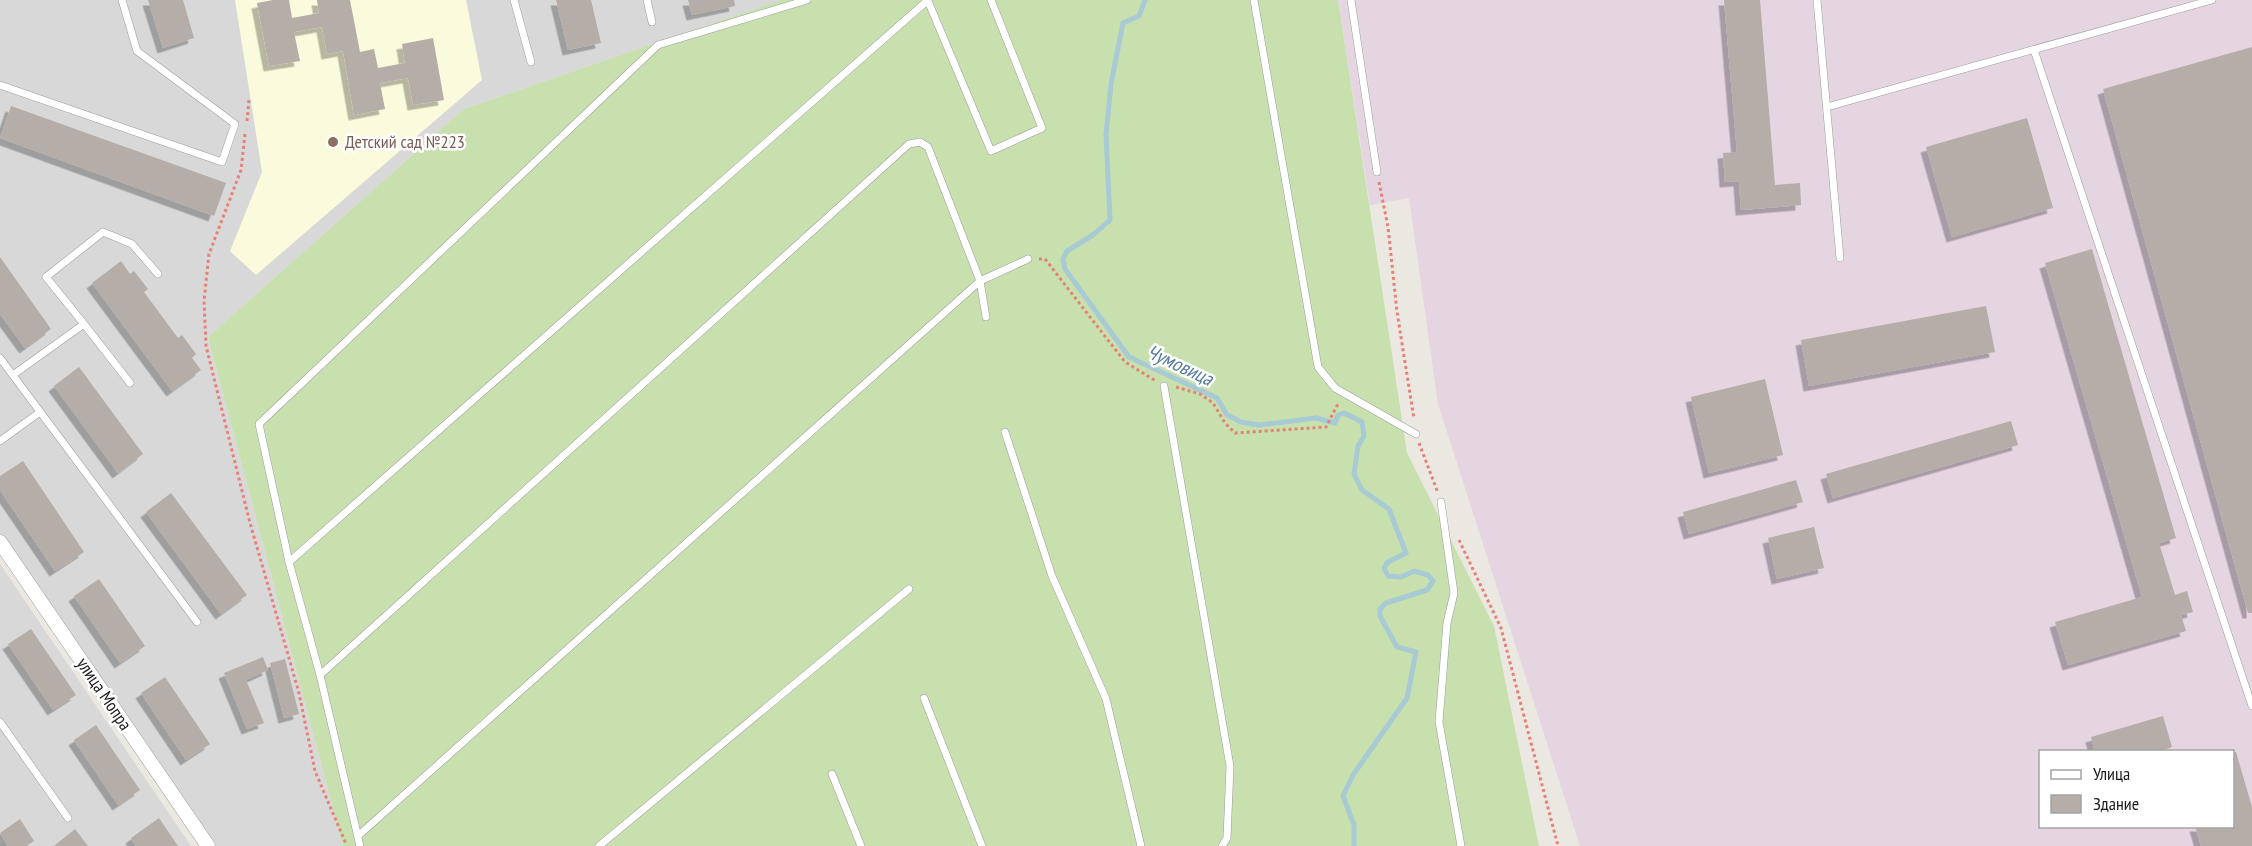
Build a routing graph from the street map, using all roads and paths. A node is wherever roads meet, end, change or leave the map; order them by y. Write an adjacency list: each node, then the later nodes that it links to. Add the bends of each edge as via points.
1 (122, 0): 14 (lane, via 137,51 235,124 222,162)
2 (514, 0): 13 (lane)
3 (647, 0): 11 (lane)
4 (807, 0): 36 (lane, via 658,45 259,424)
5 (928, 0): 6 (lane, via 991,151 1042,128); 36 (lane)
6 (991, 0)
7 (1254, 0): 31 (lane, via 1318,368 1335,388)
8 (1351, 0): 17 (lane)
9 (1817, 0): 16 (lane)
10 (2212, 0): 12 (lane)
11 (652, 22)
12 (2034, 50): 16 (lane); 41 (lane)
13 (531, 62)
14 (0, 84)
15 (249, 100): 47 (path, via 241,170 209,254 204,301 206,346 242,492 299,693 315,771)
16 (1827, 107): 19 (lane)
17 (1377, 172): 31 (path)
18 (1028, 258): 21 (lane); 27 (path, via 1045,259 1125,363)
19 (1840, 258)
20 (158, 274): 23 (lane, via 132,244 103,232 46,277)
21 (980, 281): 22 (lane); 39 (lane, via 928,147 920,142 909,144); 45 (lane)
22 (986, 317)
23 (84, 324): 25 (lane); 26 (lane)
24 (0, 358): 25 (lane)
25 (13, 375): 28 (lane)
26 (130, 383)
27 (1164, 386): 29 (path, via 1200,394 1213,402 1235,433 1326,427); 53 (lane, via 1230,766 1227,838)
28 (40, 412): 32 (lane); 38 (lane)
29 (1334, 415)
30 (1005, 432): 52 (lane, via 1052,576 1106,699)
31 (1416, 434): 33 (path)
32 (0, 441)
33 (1441, 502): 54 (lane, via 1454,593 1447,623 1439,722)
34 (1456, 533): 55 (path, via 1501,628)
35 (0, 542): 46 (street, улица Мопра)
36 (289, 562): 39 (lane)
37 (909, 589): 49 (lane)
38 (197, 622)
39 (320, 675): 45 (lane)
40 (924, 698): 51 (lane)
41 (2252, 706)
42 (0, 722): 44 (lane)
43 (832, 774): 50 (lane)
44 (68, 818)
45 (359, 834): 48 (lane)
46 (208, 846)
47 (347, 846)
48 (360, 846)
49 (599, 846)
50 (861, 846)
51 (982, 846)
52 (1141, 846)
53 (1222, 846)
54 (1461, 846)
55 (1558, 846)

